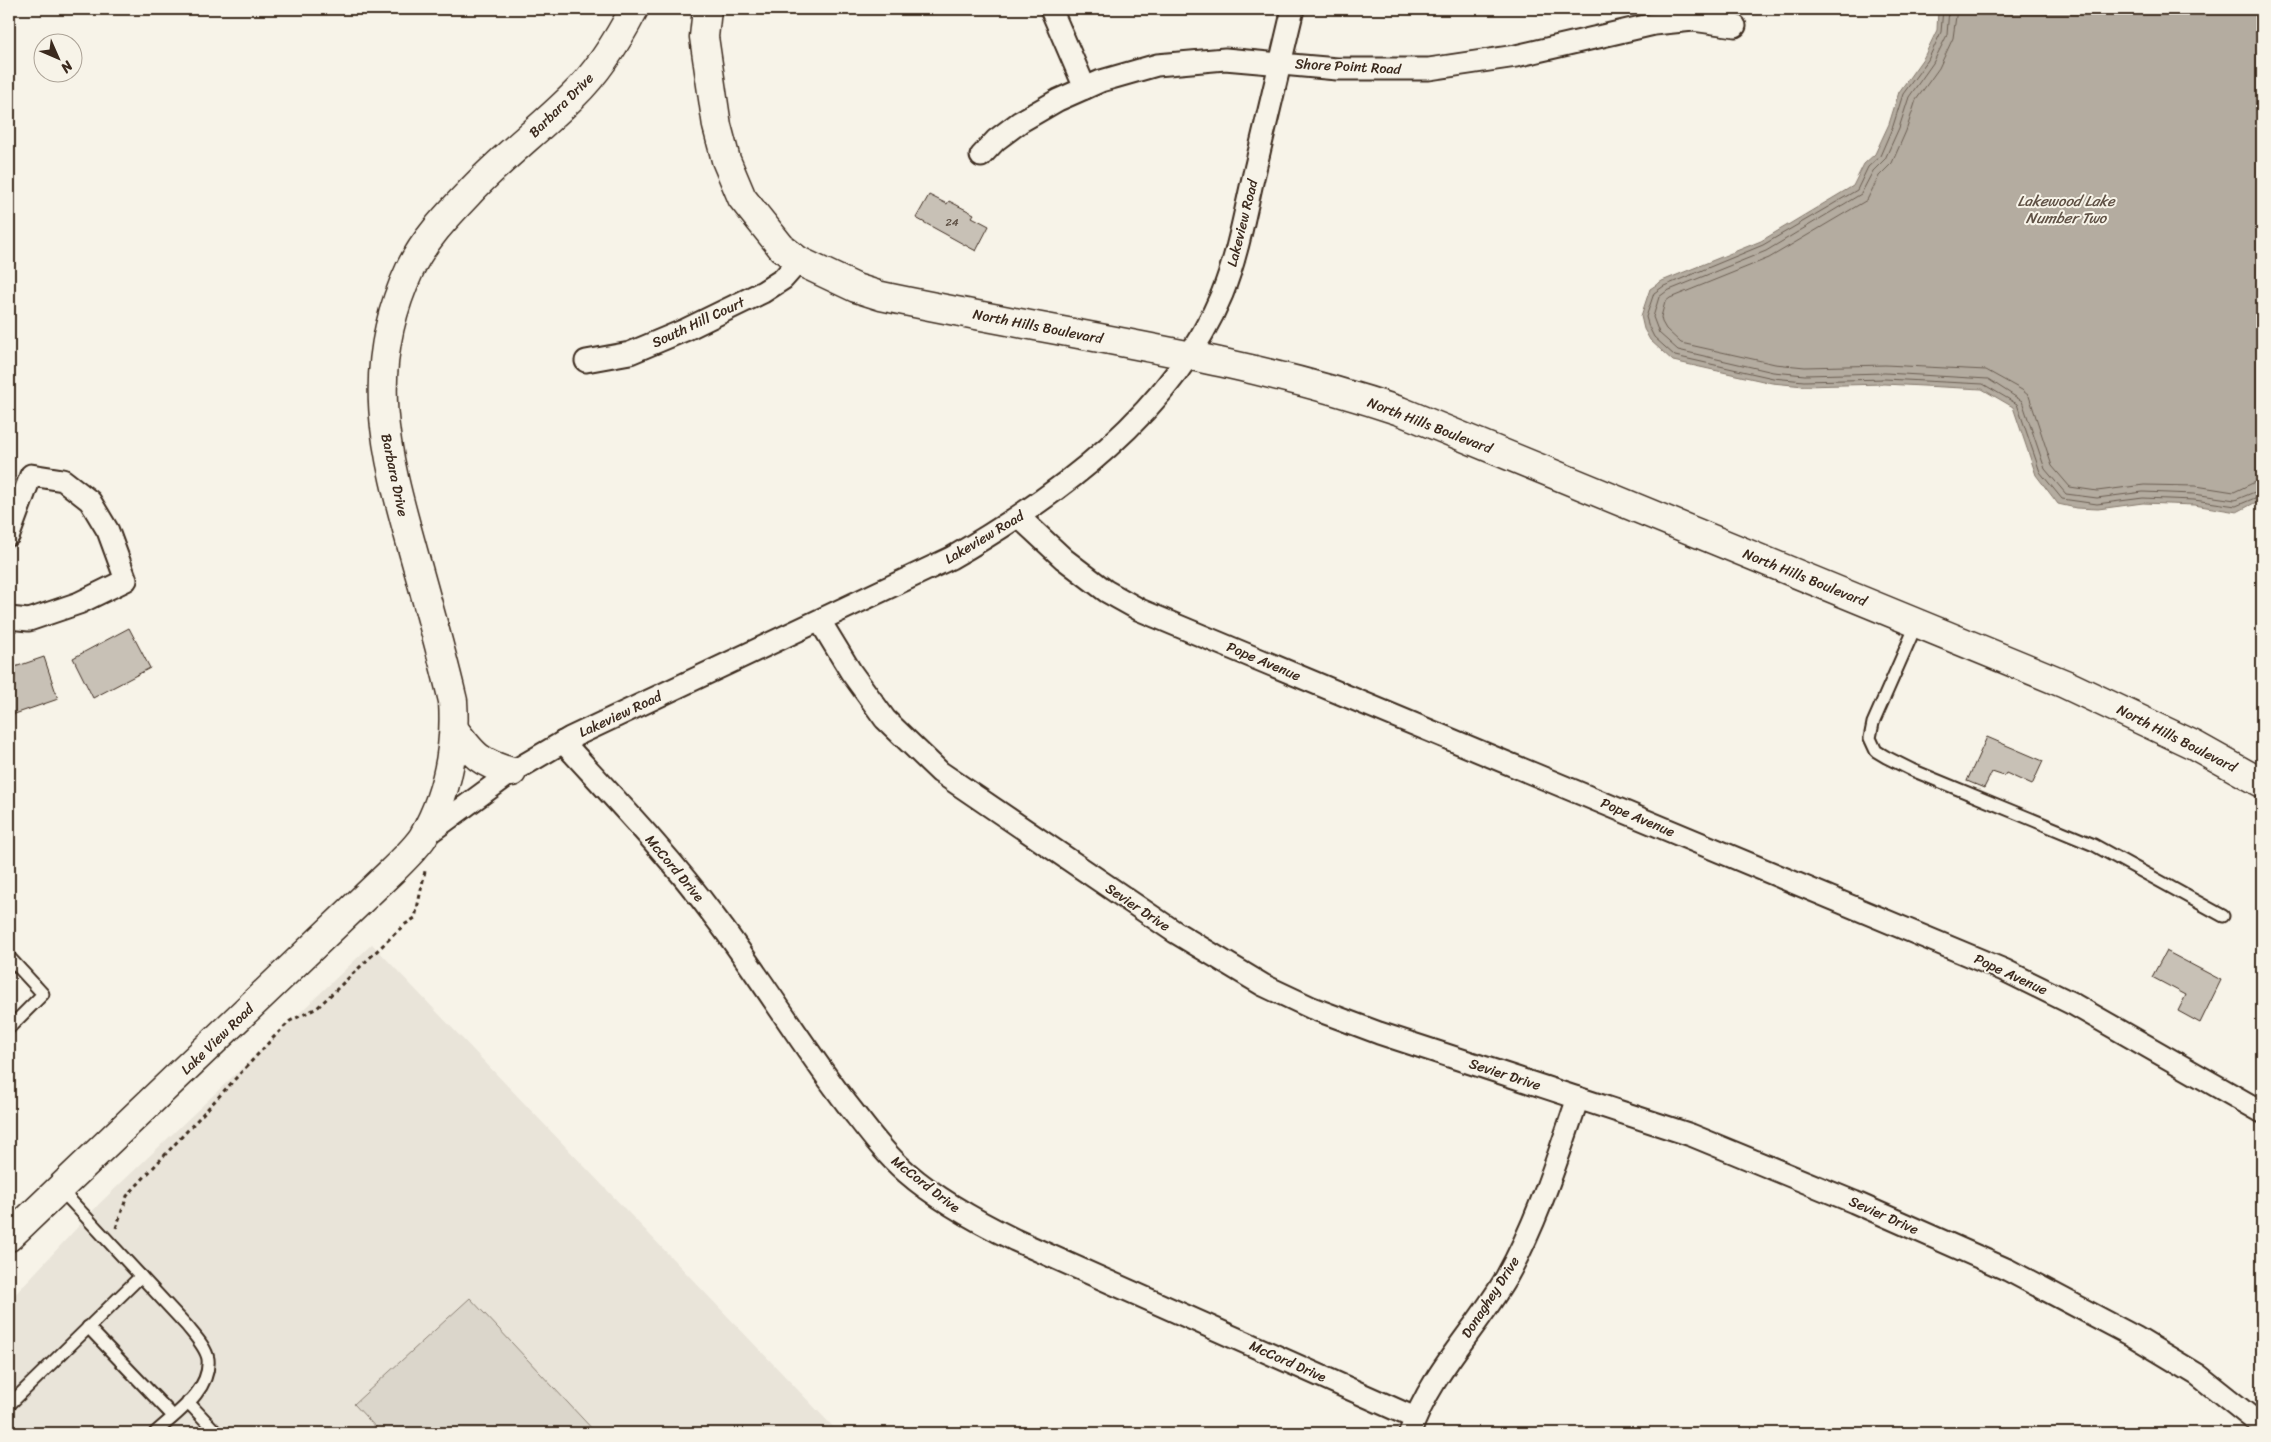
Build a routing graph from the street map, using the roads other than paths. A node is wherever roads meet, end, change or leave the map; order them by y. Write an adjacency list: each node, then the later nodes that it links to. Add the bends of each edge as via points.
1 (634, 9): 19 (street, Barbara Drive, via 607,54 574,95 469,192 430,237 411,268 390,327 382,401 387,453 453,701)
2 (692, 9): 7 (street, North Hills Boulevard)
3 (707, 9): 7 (street, North Hills Boulevard)
4 (1052, 9): 9 (street)
5 (1293, 9): 8 (street, Lakeview Road)
6 (1735, 26): 8 (street, Shore Point Road, via 1693,20 1654,24 1516,56 1429,69 1337,68)
7 (704, 36): 11 (street, North Hills Boulevard, via 717,126 726,160 742,198 782,248)
8 (1280, 63): 9 (street, Shore Point Road, via 1225,59 1158,65); 12 (street, Lakeview Road, via 1232,266 1209,322)
9 (1085, 88): 10 (street, Shore Point Road, via 1020,122 996,140)
10 (982, 156)
11 (799, 260): 12 (street, North Hills Boulevard, via 847,284 881,296); 13 (street, South Hill Court, via 787,275 763,292 685,330 630,353)
12 (1189, 355): 14 (street, Lakeview Road, via 1147,408 1097,458); 18 (street, North Hills Boulevard, via 1291,377 1400,411)
13 (586, 361)
14 (1019, 517): 17 (street, Lakeview Road, via 951,558); 28 (street, Pope Avenue, via 1064,559 1106,591 1140,610 2004,970 2073,1004)
15 (9, 535): 16 (street, via 31,475 63,480 90,501 108,532 126,580 79,603 29,620)
16 (9, 618)
17 (820, 621): 20 (street, Lakeview Road); 27 (street, Sevier Drive, via 885,719 934,767 1216,958 1312,1008)
18 (1917, 623): 22 (street, North Hills Boulevard, via 2127,712 2194,744); 24 (lane, via 1873,723 1870,738 1876,751 1912,770 2094,845)
19 (454, 729): 21 (street, via 470,750 488,765); 23 (street, Barbara Drive, via 442,795)
20 (563, 742): 21 (street, Lakeview Road); 36 (street, McCord Drive, via 678,869 826,1076 880,1146 906,1172 939,1198 1014,1240)
21 (512, 772): 23 (street, Lakeview Road)
22 (2262, 783)
23 (422, 838): 29 (street, Lake View Road, via 392,871)
24 (2223, 916)
25 (9, 956): 26 (lane, via 44,994)
26 (9, 1028)
27 (1578, 1098): 36 (street, Donaghey Drive, via 1523,1246 1505,1280 1432,1384); 37 (street, Sevier Drive, via 1746,1156 2008,1270 2135,1337 2190,1371)
28 (2262, 1112)
29 (59, 1189): 30 (street, Lake View Road); 31 (lane)
30 (9, 1237)
31 (140, 1276): 32 (lane); 33 (lane, via 187,1326 208,1358 198,1393)
32 (88, 1327): 34 (lane); 35 (lane)
33 (188, 1402): 35 (lane); 39 (lane)
34 (9, 1405)
35 (173, 1416): 38 (lane)
36 (1412, 1425)
37 (2262, 1426)
38 (155, 1433)
39 (217, 1433)

